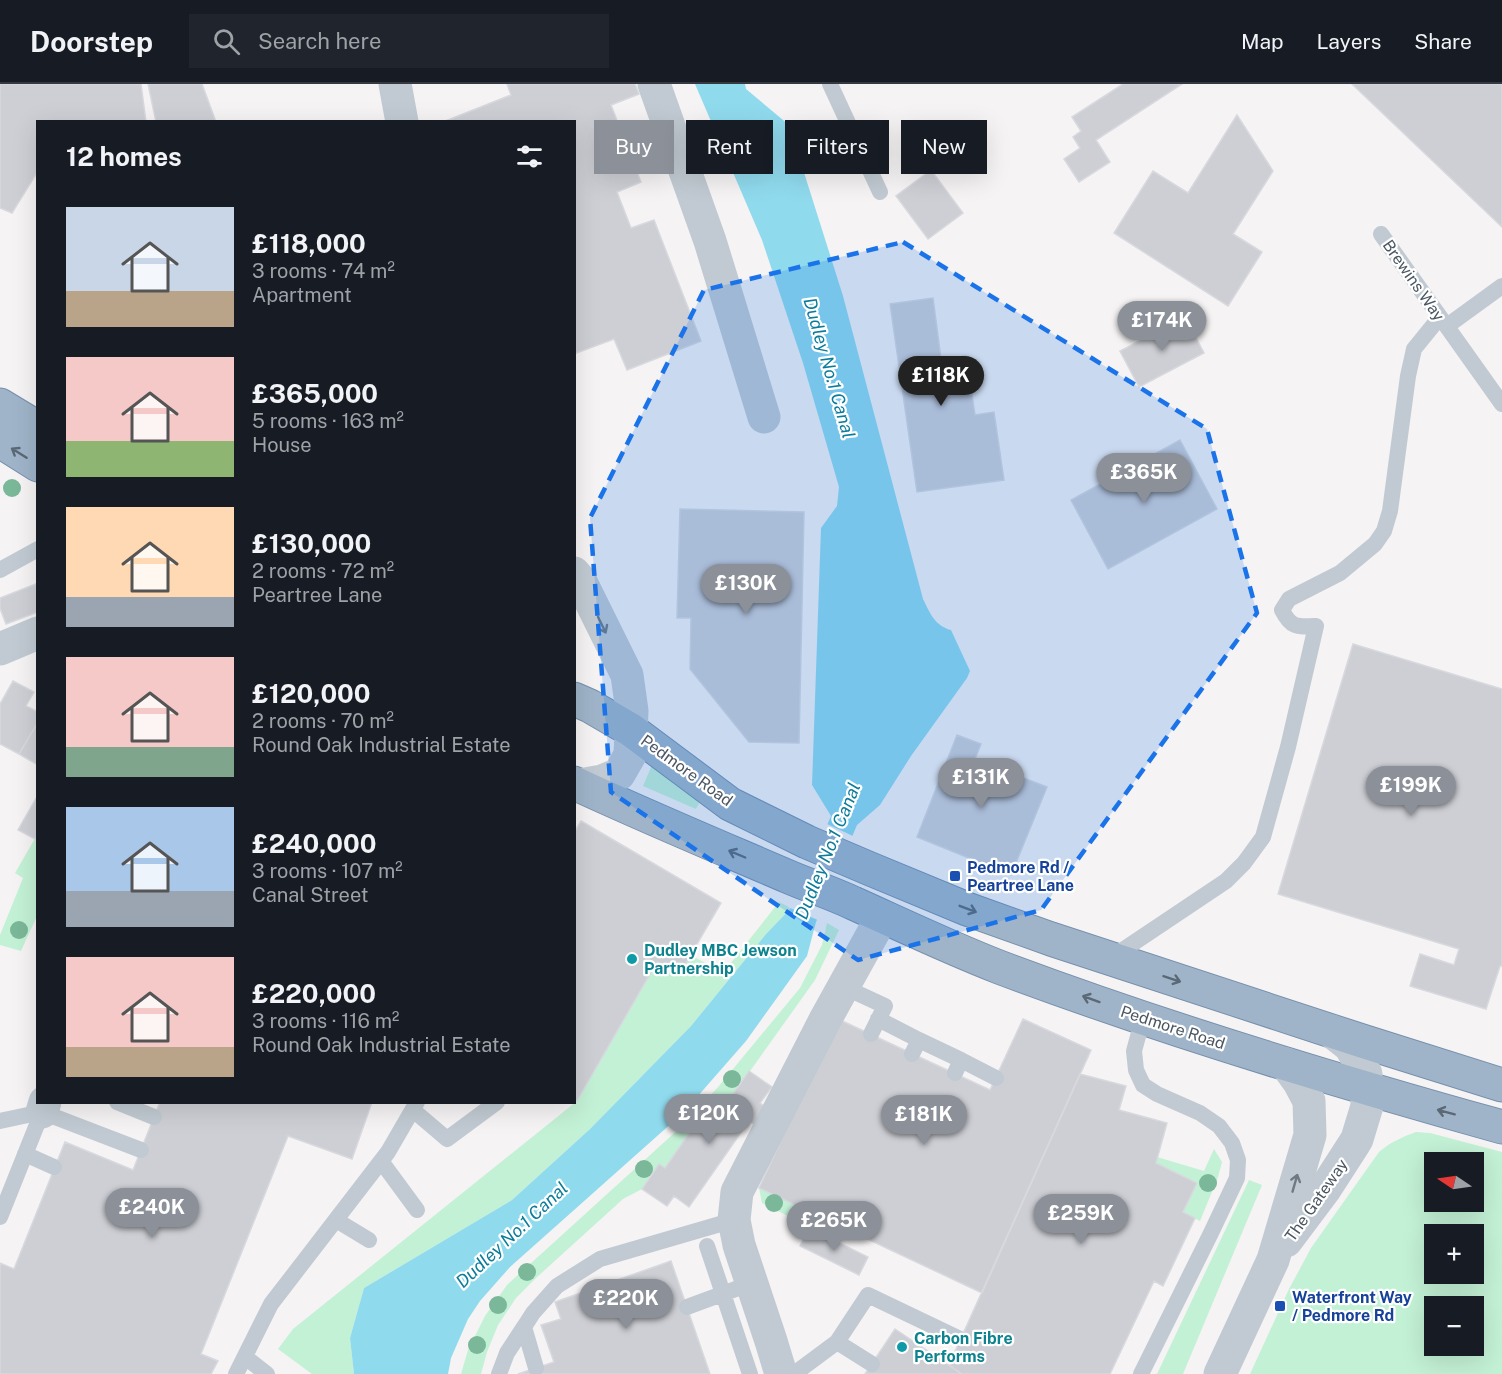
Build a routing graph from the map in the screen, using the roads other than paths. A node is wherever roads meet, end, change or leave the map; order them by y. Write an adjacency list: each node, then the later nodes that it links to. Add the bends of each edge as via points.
1 (395, 84): 4 (street)
2 (654, 84): 11 (street, via 710,241)
3 (830, 84): 5 (lane)
4 (402, 120)
5 (880, 192)
6 (1381, 234): 8 (lane, Brewins Way)
7 (1502, 286): 8 (lane, Brewins Way)
8 (1443, 322): 9 (lane, Brewins Way); 24 (lane, via 1414,349 1384,531 1375,544 1340,573 1289,599 1282,610 1288,622 1298,627 1316,626 1263,837 1226,881)
9 (1502, 404)
10 (0, 405): 12 (highway)
11 (764, 417)
12 (36, 427)
13 (0, 441): 14 (highway, one-way to 13)
14 (36, 464)
15 (36, 550): 16 (lane)
16 (0, 570)
17 (576, 575): 21 (street, one-way to 21, via 627,675)
18 (36, 634): 19 (street)
19 (1, 648)
20 (576, 700): 21 (highway, Pedmore Road)
21 (631, 730): 22 (street, via 630,755 619,774); 24 (highway, Pedmore Road, one-way to 24, via 730,804 807,842 967,909)
22 (576, 788): 23 (highway, Pedmore Road, one-way to 22)
23 (882, 917): 25 (street); 26 (highway, Pedmore Road, one-way to 23, via 997,966)
24 (1110, 958): 27 (highway, one-way to 27)
25 (844, 987): 30 (lane, via 885,1006 874,1027 958,1067); 50 (street, via 737,1192)
26 (1143, 1018): 29 (highway, Pedmore Road); 67 (lane, via 1134,1051 1136,1070 1143,1084 1219,1126 1232,1143 1238,1160 1237,1178)
27 (1331, 1031): 28 (highway); 31 (street, via 1350,1046)
28 (1397, 1052): 31 (street); 32 (highway)
29 (1286, 1064): 31 (highway, Pedmore Road); 41 (street, The Gateway, via 1309,1101)
30 (996, 1078)
31 (1358, 1079): 33 (highway, Pedmore Road); 41 (street, The Gateway, via 1334,1095); 42 (street, The Gateway, via 1367,1106)
32 (1502, 1085)
33 (1411, 1102): 40 (highway, Pedmore Road, one-way to 33); 42 (street, The Gateway, via 1378,1115)
34 (122, 1104): 38 (lane)
35 (494, 1104): 36 (lane, via 447,1139)
36 (415, 1106): 45 (lane)
37 (44, 1107): 39 (lane); 43 (lane); 44 (lane)
38 (154, 1117)
39 (0, 1121)
40 (1502, 1127)
41 (1310, 1135): 53 (street, The Gateway, one-way to 41)
42 (1357, 1139): 53 (street, The Gateway)
43 (141, 1150)
44 (25, 1154): 46 (lane); 48 (lane)
45 (381, 1161): 47 (lane); 49 (lane)
46 (54, 1167)
47 (417, 1210)
48 (0, 1217)
49 (336, 1220): 51 (lane); 59 (lane, via 271,1304)
50 (734, 1220): 54 (street, via 739,1245); 56 (lane, via 600,1259 557,1286)
51 (369, 1239)
52 (707, 1246): 54 (lane)
53 (1273, 1260): 68 (street, The Gateway)
54 (738, 1288): 55 (lane); 62 (street, via 771,1341); 66 (lane)
55 (687, 1307)
56 (524, 1327): 61 (lane); 65 (lane)
57 (960, 1339): 58 (lane, via 868,1294)
58 (837, 1342): 60 (lane); 62 (lane)
59 (245, 1357): 63 (lane); 64 (lane)
60 (872, 1364)
61 (536, 1368)
62 (800, 1372)
63 (236, 1374)
64 (267, 1374)
65 (499, 1374)
66 (750, 1374)
67 (1141, 1374)
68 (1220, 1374)

